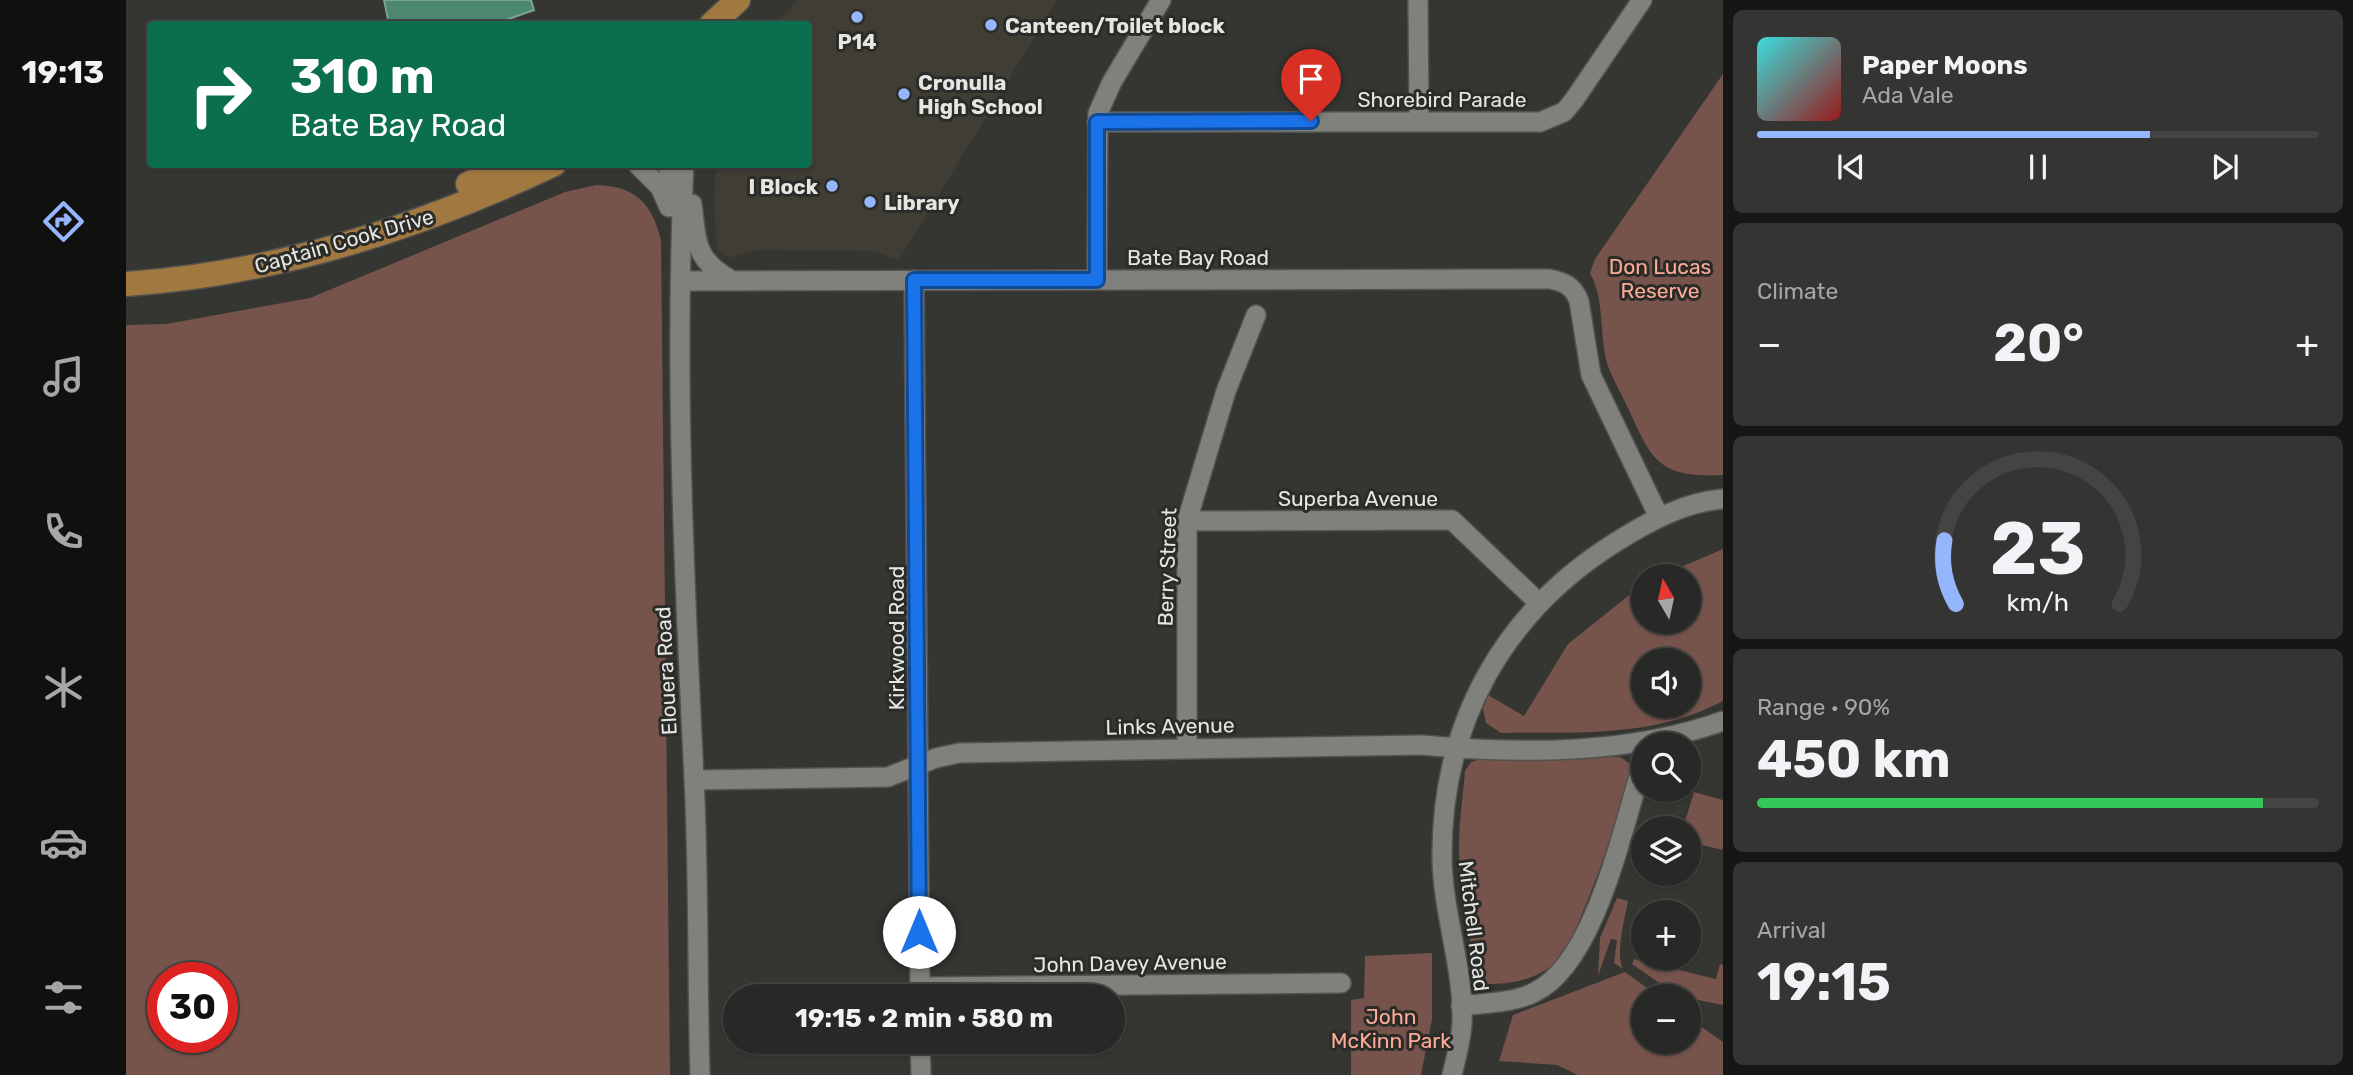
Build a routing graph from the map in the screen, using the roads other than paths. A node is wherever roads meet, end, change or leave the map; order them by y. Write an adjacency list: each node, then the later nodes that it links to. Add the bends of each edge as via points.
1 (738, 0): 6 (main road)
2 (758, 0): 7 (main road)
3 (1161, 0): 9 (street, via 1112,82)
4 (1418, 0): 8 (street)
5 (1642, 0): 8 (street, Shorebird Parade, via 1564,111 1540,122)
6 (715, 21)
7 (736, 21)
8 (1419, 121): 9 (street, Shorebird Parade)
9 (1097, 122): 20 (street)
10 (503, 168): 17 (main road, Captain Cook Drive, via 412,208 328,236 232,257)
11 (545, 168): 22 (main road, Captain Cook Drive, via 423,220 330,250 235,271)
12 (641, 168): 16 (street, via 660,187)
13 (668, 168): 16 (street, Elouera Road)
14 (685, 168): 18 (street, Elouera Road)
15 (686, 168): 21 (street, via 695,241 708,264)
16 (673, 222): 18 (street, Elouera Road)
17 (126, 270)
18 (680, 273): 21 (street, Bate Bay Road); 34 (street, Elouera Road, via 683,531)
19 (914, 280): 20 (street, Bate Bay Road); 21 (street, Bate Bay Road); 33 (street, Kirkwood Road)
20 (1097, 280): 25 (street, Bate Bay Road, via 1563,282 1575,292 1591,375)
21 (733, 281)
22 (126, 284)
23 (1256, 315): 26 (street, Berry Street, via 1226,391)
24 (1723, 499): 25 (street, Mitchell Road)
25 (1659, 517): 27 (street, Mitchell Road, via 1591,558)
26 (1187, 521): 27 (street, Superba Avenue, via 1452,520); 32 (street, Berry Street)
27 (1538, 602): 31 (street, Mitchell Road, via 1482,683)
28 (1723, 721): 29 (street, Links Avenue)
29 (1685, 732)
30 (1631, 744): 31 (street, Links Avenue)
31 (1457, 748): 32 (street, Links Avenue); 39 (street, Mitchell Road, via 1444,816 1442,866)
32 (1187, 749): 33 (street, Links Avenue, via 959,753)
33 (919, 766): 34 (street, Links Avenue, via 877,777); 37 (street, Kirkwood Road)
34 (694, 780): 41 (street, Elouera Road)
35 (1631, 801): 39 (street, via 1591,927 1567,966 1536,992 1518,999)
36 (1341, 983): 38 (street, John Davey Avenue)
37 (920, 984)
38 (1125, 987)
39 (1461, 1006): 43 (street, Mitchell Road)
40 (920, 1054): 42 (street)
41 (700, 1075)
42 (921, 1075)
43 (1452, 1075)

